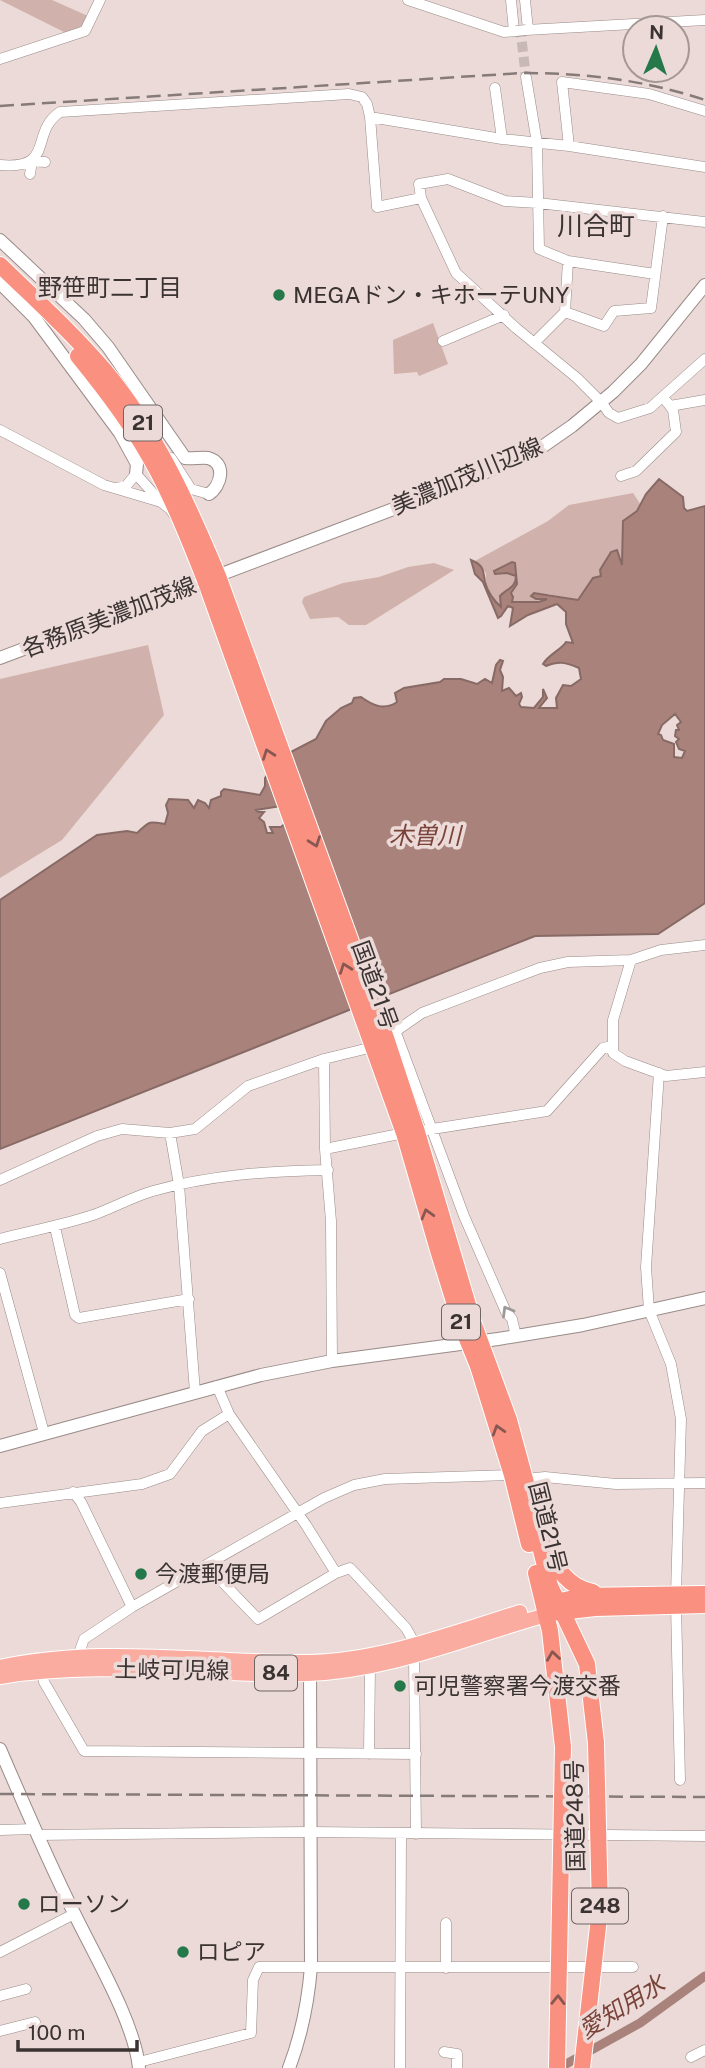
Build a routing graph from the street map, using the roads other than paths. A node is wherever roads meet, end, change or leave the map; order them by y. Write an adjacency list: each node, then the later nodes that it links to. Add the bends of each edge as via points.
1 (100, 0): 8 (street, via 85,31)
2 (408, 0): 7 (street, via 504,32)
3 (511, 0): 7 (street)
4 (517, 0): 7 (street)
5 (525, 0): 7 (street)
6 (705, 20): 7 (street)
7 (521, 30)
8 (0, 59)
9 (526, 77): 14 (street)
10 (495, 88): 13 (street)
11 (705, 111): 15 (street, via 649,94 562,82)
12 (370, 117): 13 (street); 16 (street, via 362,97 349,94 60,111 51,118); 21 (street, via 377,207)
13 (502, 139): 14 (street)
14 (537, 143): 15 (street); 22 (street)
15 (569, 146): 19 (street)
16 (32, 161): 17 (street); 18 (street); 20 (street)
17 (45, 162)
18 (0, 165)
19 (705, 167)
20 (30, 174)
21 (421, 198): 22 (street, via 419,184 448,178 505,201); 33 (street, via 456,273)
22 (538, 203): 23 (street); 26 (street, via 539,249)
23 (663, 216): 24 (street); 29 (street)
24 (705, 222)
25 (0, 240): 46 (street, via 108,347 185,458 209,458 217,465 217,489)
26 (568, 261): 29 (street); 32 (street)
27 (0, 265): 41 (highway, 国道21号 / 21, via 105,371)
28 (0, 273): 48 (highway, 国道21号 / 21, via 61,335 115,403)
29 (655, 274): 32 (street, via 651,308 614,312 604,326)
30 (0, 283): 43 (street, via 34,317 120,433 137,464)
31 (705, 285): 39 (street, 美濃加茂川辺線, via 641,364)
32 (565, 312): 35 (street)
33 (504, 316): 34 (street); 35 (street)
34 (443, 341)
35 (534, 343): 39 (street)
36 (705, 359): 37 (street)
37 (663, 397): 39 (street, via 650,408 618,418); 40 (street)
38 (705, 400): 40 (street)
39 (602, 402): 49 (street, 美濃加茂川辺線, via 539,449 503,466)
40 (670, 406): 44 (street, via 676,432 636,471)
41 (147, 428): 46 (street, via 191,489); 48 (highway, 国道21号 / 21)
42 (0, 430): 45 (street)
43 (136, 474): 45 (street, via 126,486); 47 (street)
44 (621, 476)
45 (117, 488): 47 (street)
46 (209, 494): 48 (street)
47 (161, 502): 48 (street)
48 (187, 519): 49 (highway, 国道21号 / 21)
49 (211, 578): 50 (street, 各務原美濃加茂線); 53 (highway, 国道21号 / 21)
50 (0, 658)
51 (705, 945): 52 (street, via 661,950)
52 (631, 960): 53 (street, via 568,962 540,968 422,1013); 54 (street, via 613,1020)
53 (381, 1035): 55 (street); 58 (highway, 国道21号 / 21); 58 (street)
54 (612, 1046): 57 (street, via 614,1054 625,1061); 58 (street, via 603,1048 547,1111)
55 (324, 1059): 59 (street, via 248,1086 195,1129); 60 (street)
56 (705, 1072): 57 (street)
57 (659, 1073): 69 (street, via 646,1267)
58 (417, 1131): 60 (street); 70 (street, one-way to 58, via 464,1216); 71 (highway, 国道21号 / 21, via 438,1250)
59 (170, 1133): 62 (street, via 122,1129); 63 (street)
60 (325, 1149): 61 (street)
61 (327, 1170): 63 (street, via 230,1174); 72 (street)
62 (0, 1180)
63 (179, 1185): 64 (street); 68 (street)
64 (55, 1227): 65 (street); 68 (street, via 79,1318)
65 (0, 1239)
66 (0, 1273): 76 (street)
67 (705, 1298): 69 (street)
68 (189, 1299): 74 (street)
69 (649, 1310): 70 (street); 80 (street, via 671,1364 681,1419)
70 (516, 1336): 71 (street)
71 (475, 1342): 72 (street); 78 (highway, 国道21号 / 21, via 478,1366)
72 (332, 1361): 73 (street)
73 (217, 1386): 74 (street); 75 (street)
74 (195, 1392): 76 (street)
75 (229, 1414): 81 (street, via 202,1431 170,1474 142,1484); 84 (street)
76 (44, 1433): 77 (street)
77 (0, 1446)
78 (519, 1477): 80 (street); 83 (highway, 国道21号 / 21); 84 (street, via 385,1479 354,1485); 92 (highway, 国道21号 / 21)
79 (705, 1483): 80 (street)
80 (680, 1484): 88 (street)
81 (73, 1492): 82 (street); 91 (street)
82 (0, 1503)
83 (534, 1512): 89 (highway, via 568,1582 591,1592 637,1593); 92 (highway, 国道21号 / 21)
84 (298, 1513): 85 (street); 86 (street)
85 (207, 1566): 86 (street, via 258,1619); 91 (street)
86 (336, 1573): 94 (street, via 350,1568 406,1628)
87 (705, 1594): 88 (highway, 国道21号)
88 (676, 1600): 89 (highway, 国道21号); 90 (highway, 国道21号); 105 (street)
89 (648, 1601): 92 (highway, 国道21号, via 583,1596); 93 (highway, via 633,1614 579,1619)
90 (705, 1605)
91 (132, 1607): 95 (street, via 84,1639)
92 (551, 1608): 93 (highway, 国道248号 / 248); 94 (main road, 土岐可児線 / 84); 130 (highway, 国道248号 / 248, one-way to 92, bridge, via 563,1746)
93 (574, 1637): 131 (highway, 国道248号 / 248, bridge, via 587,1664 596,1743 600,1909)
94 (414, 1650): 96 (main road, 土岐可児線 / 84); 98 (main road, 土岐可児線 / 84); 104 (street)
95 (78, 1656): 97 (main road, 土岐可児線 / 84); 98 (main road, 土岐可児線 / 84)
96 (370, 1665): 98 (main road, 土岐可児線 / 84); 103 (street)
97 (0, 1667)
98 (310, 1668): 99 (main road, 土岐可児線 / 84); 102 (street)
99 (43, 1672): 100 (main road, 土岐可児線 / 84); 102 (street, via 44,1682 84,1751)
100 (0, 1677)
101 (0, 1749): 107 (street)
102 (310, 1754): 103 (street); 108 (street)
103 (369, 1754): 104 (street)
104 (416, 1754): 110 (street)
105 (680, 1780)
106 (0, 1830): 107 (street)
107 (36, 1832): 108 (street); 112 (street)
108 (310, 1832): 109 (street); 116 (street)
109 (401, 1833): 110 (street); 118 (street)
110 (416, 1834): 111 (street)
111 (705, 1836)
112 (74, 1914): 114 (street); 126 (street, via 106,1977)
113 (446, 1923): 117 (street)
114 (0, 1952)
115 (633, 1966): 117 (street)
116 (311, 1967): 118 (street); 126 (street, via 259,1968 253,1980 251,2033); 127 (street, via 302,2032)
117 (446, 1968): 118 (street)
118 (401, 1969): 128 (street)
119 (26, 1989): 120 (street)
120 (0, 1996)
121 (35, 2022): 122 (street)
122 (0, 2031)
123 (705, 2050): 125 (street)
124 (444, 2053): 129 (street, via 457,2054)
125 (691, 2057)
126 (139, 2065)
127 (289, 2068)
128 (400, 2068)
129 (457, 2068)
130 (556, 2068)
131 (582, 2068)

